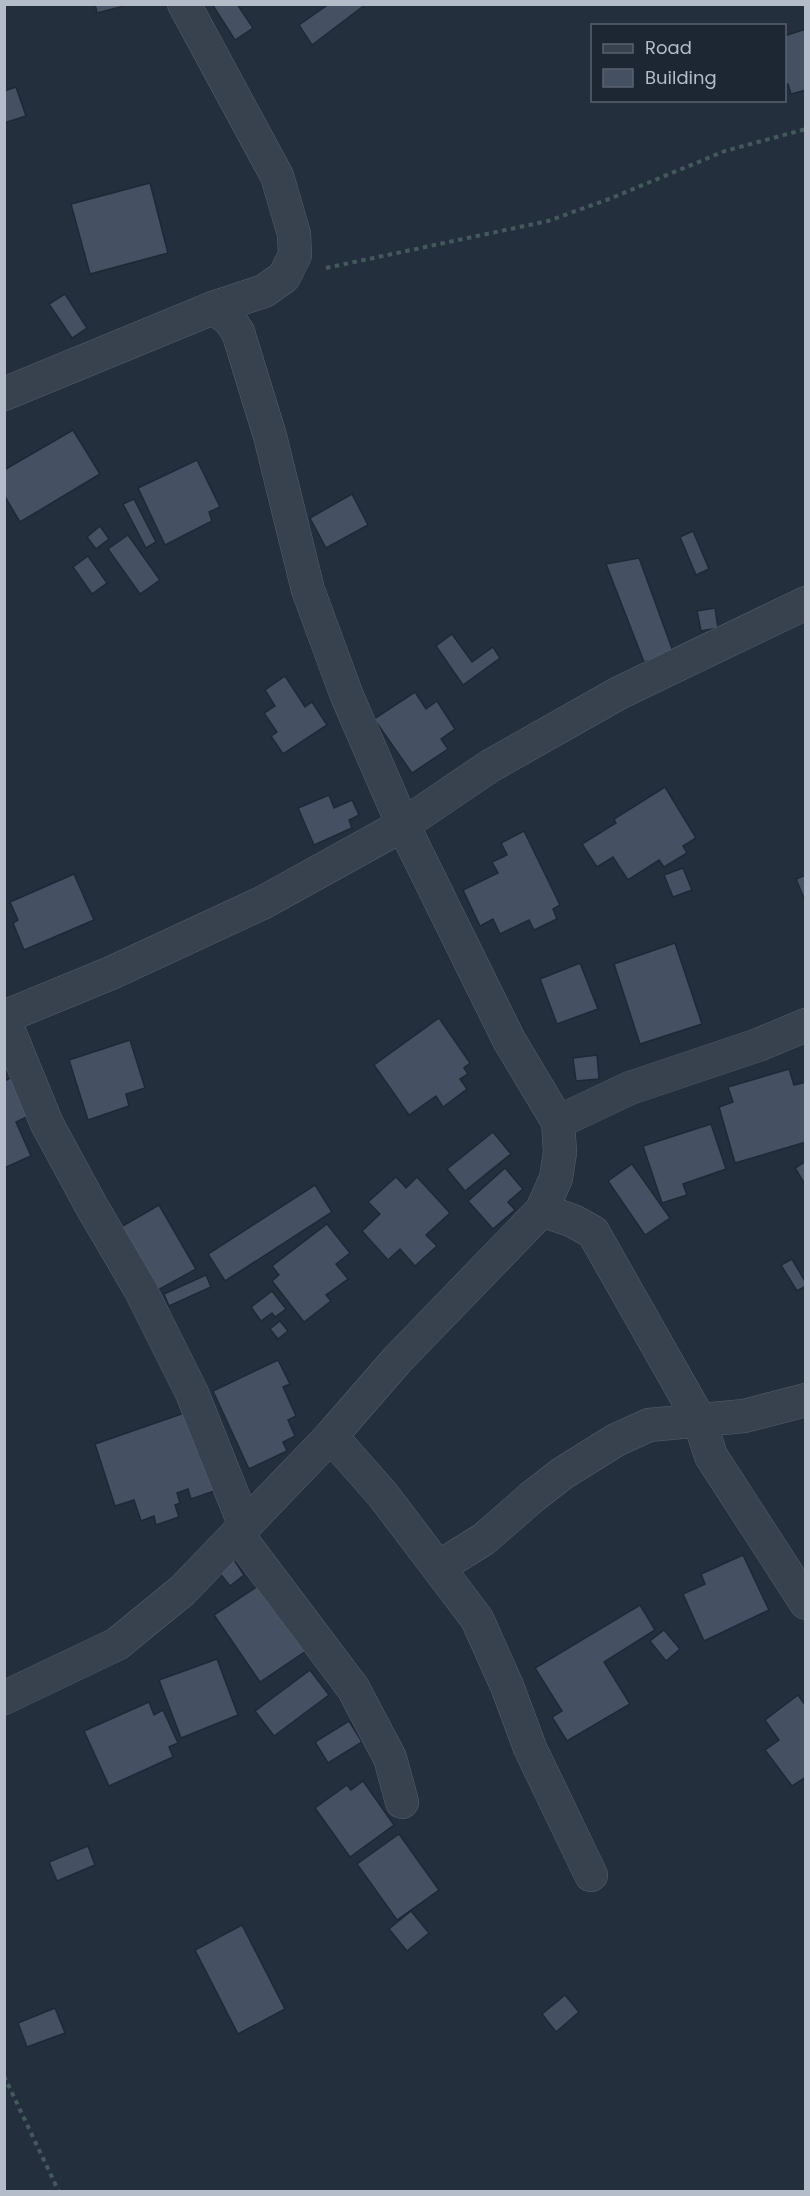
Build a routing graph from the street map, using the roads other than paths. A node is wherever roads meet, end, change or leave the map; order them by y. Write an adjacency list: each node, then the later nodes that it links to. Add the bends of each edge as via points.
1 (183, 4): 2 (street, via 278,176 294,234 295,255 284,277 264,291)
2 (213, 308): 3 (street); 5 (street, via 229,319 238,333 270,436 308,590 347,696)
3 (4, 394)
4 (806, 603): 5 (street, via 619,693 490,766)
5 (403, 825): 6 (street, via 262,903 111,974); 8 (street, via 509,1040)
6 (4, 1018): 13 (street, via 47,1124 140,1289 192,1393)
7 (806, 1025): 8 (street, via 630,1088)
8 (558, 1122): 9 (street, via 560,1152 556,1178)
9 (542, 1210): 11 (street, via 593,1232); 12 (street, via 397,1360)
10 (806, 1400): 11 (street, via 744,1416)
11 (699, 1419): 14 (street, via 649,1425 616,1440 563,1473 484,1539); 15 (street, via 711,1456)
12 (331, 1436): 13 (street); 14 (street)
13 (241, 1530): 16 (street, via 183,1590 117,1644); 17 (street, via 353,1688 390,1758)
14 (440, 1567): 18 (street, via 477,1619 530,1748)
15 (806, 1603)
16 (4, 1698)
17 (402, 1802)
18 (591, 1875)

